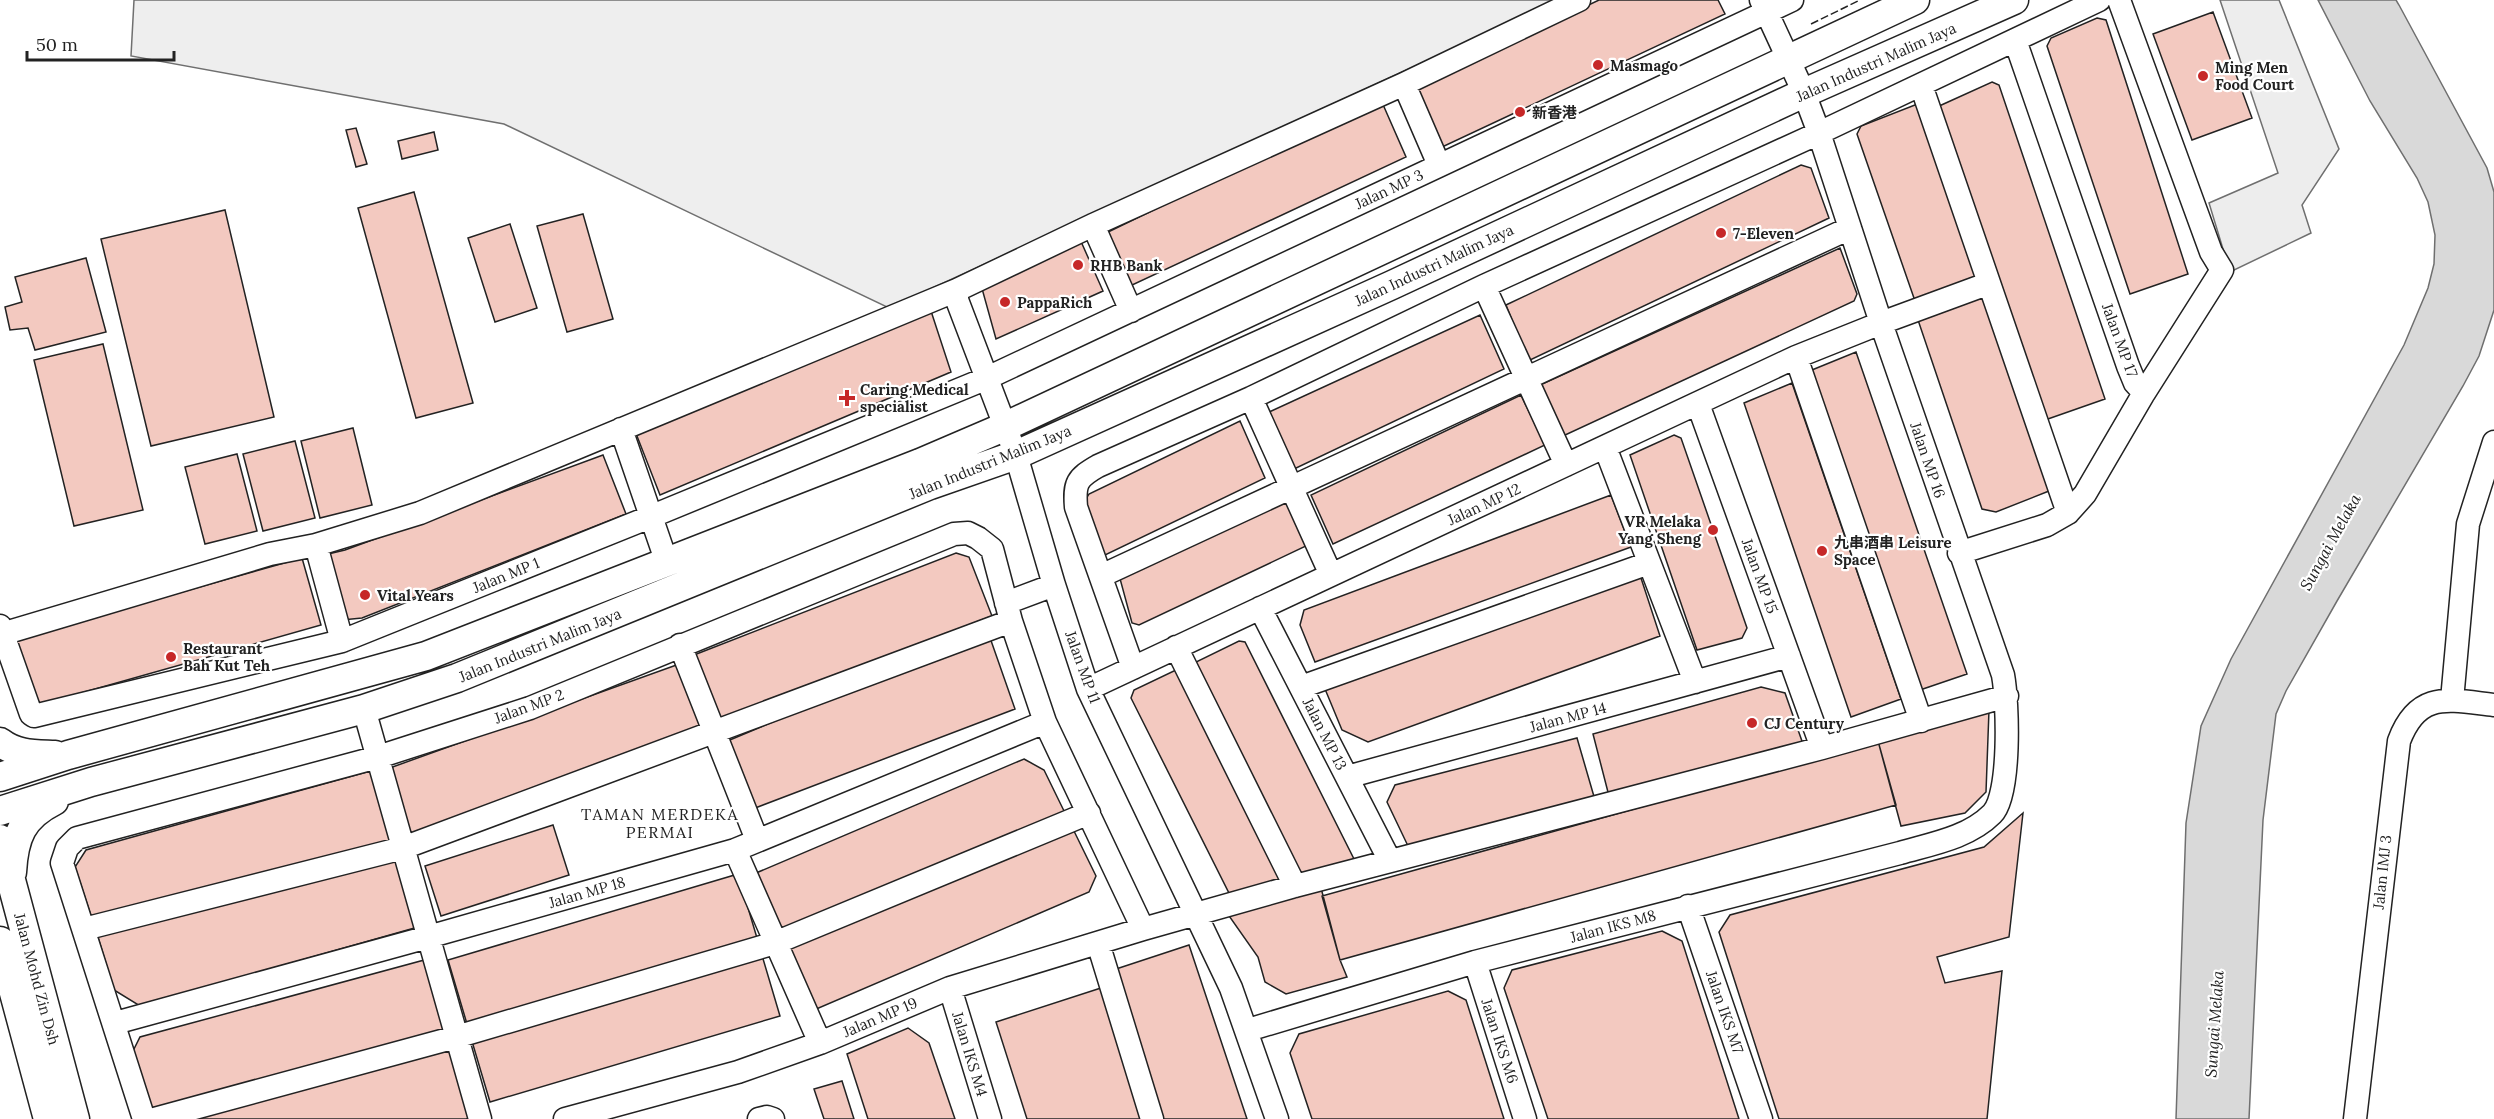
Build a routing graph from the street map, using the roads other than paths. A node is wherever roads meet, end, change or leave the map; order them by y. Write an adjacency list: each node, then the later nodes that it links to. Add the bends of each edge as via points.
1 (1579, 0): 10 (street)
2 (1792, 0): 7 (street, Jalan MP 3)
3 (1915, 0): 9 (main road, Jalan Industri Malim Jaya)
4 (2014, 0): 12 (main road, Jalan Industri Malim Jaya)
5 (2099, 0): 8 (street)
6 (2119, 0): 25 (street, via 2211,252 2222,270)
7 (1764, 6): 9 (street, Jalan MP 16); 14 (street, Jalan MP 3)
8 (2014, 40): 11 (street); 25 (street, Jalan MP 17, via 2134,383)
9 (1788, 58): 12 (street, Jalan MP 16); 28 (main road, Jalan Industri Malim Jaya)
10 (1404, 84): 14 (street); 15 (street)
11 (1921, 85): 13 (street); 17 (street)
12 (1804, 93): 13 (street, Jalan MP 16); 32 (main road, Jalan Industri Malim Jaya)
13 (1819, 133): 16 (street, Jalan MP 16); 18 (street)
14 (1439, 165): 20 (street, Jalan MP 3)
15 (1093, 225): 19 (street); 20 (street)
16 (1850, 228): 21 (street, Jalan MP 16); 23 (street)
17 (1987, 284): 21 (street, Jalan MP 12); 35 (street)
18 (1484, 286): 23 (street); 26 (street)
19 (957, 290): 24 (street, Jalan MP 11, via 957,300); 29 (street)
20 (1131, 311): 24 (street, Jalan MP 3)
21 (1881, 323): 22 (street, Jalan MP 12); 38 (street, Jalan MP 16)
22 (1796, 357): 27 (street, Jalan MP 12); 59 (street)
23 (1526, 378): 33 (street); 34 (street)
24 (985, 379): 28 (street, Jalan MP 11); 36 (street, Jalan MP 1)
25 (2144, 393): 35 (street, Jalan MP 17, via 2085,494)
26 (1251, 398): 34 (street); 42 (street, via 1081,475 1074,490 1076,507)
27 (1698, 404): 31 (street, Jalan MP 12); 50 (street, Jalan MP 15)
28 (1004, 427): 32 (street, Jalan MP 11); 39 (main road, Jalan Industri Malim Jaya)
29 (621, 429): 36 (street); 37 (street, via 420,513)
30 (2494, 442): 56 (street, via 2468,524)
31 (1605, 447): 33 (street, Jalan MP 12); 40 (street)
32 (1016, 455): 43 (street, Jalan MP 11); 58 (main road, Jalan Industri Malim Jaya, via 930,485 457,678)
33 (1566, 465): 41 (street, Jalan MP 12)
34 (1290, 488): 41 (street); 42 (street)
35 (2068, 513): 38 (street, Jalan MP 17, via 2047,525)
36 (650, 517): 39 (street); 47 (street, Jalan MP 1)
37 (316, 545): 46 (street, via 270,554); 47 (street)
38 (1959, 553): 55 (street, Jalan MP 16)
39 (667, 562): 64 (main road, Jalan Industri Malim Jaya, via 426,656)
40 (1649, 563): 52 (street); 53 (street)
41 (1330, 575): 44 (street, Jalan MP 12)
42 (1101, 576): 51 (street)
43 (1054, 585): 45 (street); 54 (street, Jalan MP 11)
44 (1260, 608): 49 (street, Jalan MP 12); 53 (street, Jalan MP 13)
45 (1009, 612): 48 (street, Jalan MP 2, via 992,549 968,533 954,534); 60 (street); 61 (street)
46 (1, 630): 47 (street, Jalan MP 1, via 34,716)
47 (342, 640)
48 (680, 645): 61 (street); 65 (street, Jalan MP 2, via 530,708)
49 (1176, 647): 51 (street, Jalan MP 12); 78 (street)
50 (1789, 656): 52 (street, Jalan MP 14); 63 (street, Jalan MP 15)
51 (1133, 668): 54 (street, Jalan MP 12)
52 (1695, 682): 67 (street, Jalan MP 14)
53 (1300, 687): 67 (street, Jalan MP 13)
54 (1088, 689): 80 (street, Jalan MP 11)
55 (2007, 696): 59 (street, Jalan MP 19); 71 (street, Jalan MP 16, via 2000,799 1994,813)
56 (2452, 700): 57 (street, Jalan IMJ 3); 106 (street, Jalan IMJ 3, via 2428,703 2421,708 2405,725 2399,741)
57 (2494, 705)
58 (364, 710): 65 (street); 68 (main road, Jalan Industri Malim Jaya)
59 (1921, 721): 63 (street, Jalan MP 19)
60 (1045, 722): 70 (street); 73 (street, Jalan MP 18)
61 (714, 732): 73 (street); 74 (street)
62 (0, 742): 64 (main road, via 24,754)
63 (1822, 748): 76 (street, Jalan MP 19)
64 (68, 755): 66 (main road, Jalan Industri Malim Jaya)
65 (378, 757): 74 (street); 81 (street, Jalan MP 2, via 77,838 67,848 62,863)
66 (0, 777)
67 (1347, 777): 76 (street, Jalan MP 13)
68 (91, 782): 69 (main road, Jalan Industri Malim Jaya); 77 (main road, via 42,807 25,823 13,855)
69 (0, 811)
70 (1089, 813): 82 (street); 85 (street)
71 (1978, 826): 79 (street, Jalan IKS M8, via 1900,853)
72 (0, 839): 77 (main road, Jalan Mohd Zin Dsh)
73 (757, 840): 75 (street, Jalan MP 18)
74 (403, 848): 81 (street); 83 (street)
75 (735, 850): 83 (street, Jalan MP 18); 85 (street)
76 (1390, 861): 78 (street, Jalan MP 19)
77 (11, 884): 94 (main road, Jalan Mohd Zin Dsh)
78 (1295, 886): 80 (street, Jalan MP 19)
79 (1688, 906): 87 (street, Jalan IKS M8); 105 (street, Jalan IKS M7)
80 (1196, 915): 82 (street, Jalan MP 19); 90 (street, Jalan MP 11)
81 (84, 929): 89 (street)
82 (1143, 929): 86 (street, Jalan MP 19)
83 (428, 937): 89 (street, Jalan MP 18); 91 (street)
84 (0, 941): 93 (main road, Jalan Mohd Zin Dsh)
85 (775, 943): 91 (street); 92 (street)
86 (1098, 943): 88 (street, Jalan MP 19); 102 (street)
87 (1475, 962): 90 (street, Jalan IKS M8); 104 (street, Jalan IKS M6)
88 (950, 988): 92 (street, Jalan MP 19); 101 (street, Jalan IKS M4)
89 (115, 1023): 95 (street)
90 (1248, 1030): 103 (street, Jalan MP 11)
91 (456, 1037): 96 (street); 97 (street)
92 (820, 1043): 98 (street, Jalan MP 19, via 738,1072)
93 (48, 1119)
94 (75, 1119)
95 (144, 1119)
96 (154, 1119)
97 (480, 1119)
98 (565, 1119)
99 (759, 1119): 100 (street)
100 (773, 1119)
101 (990, 1119)
102 (1152, 1119)
103 (1277, 1119)
104 (1526, 1119)
105 (1761, 1119)
106 (2355, 1119)

